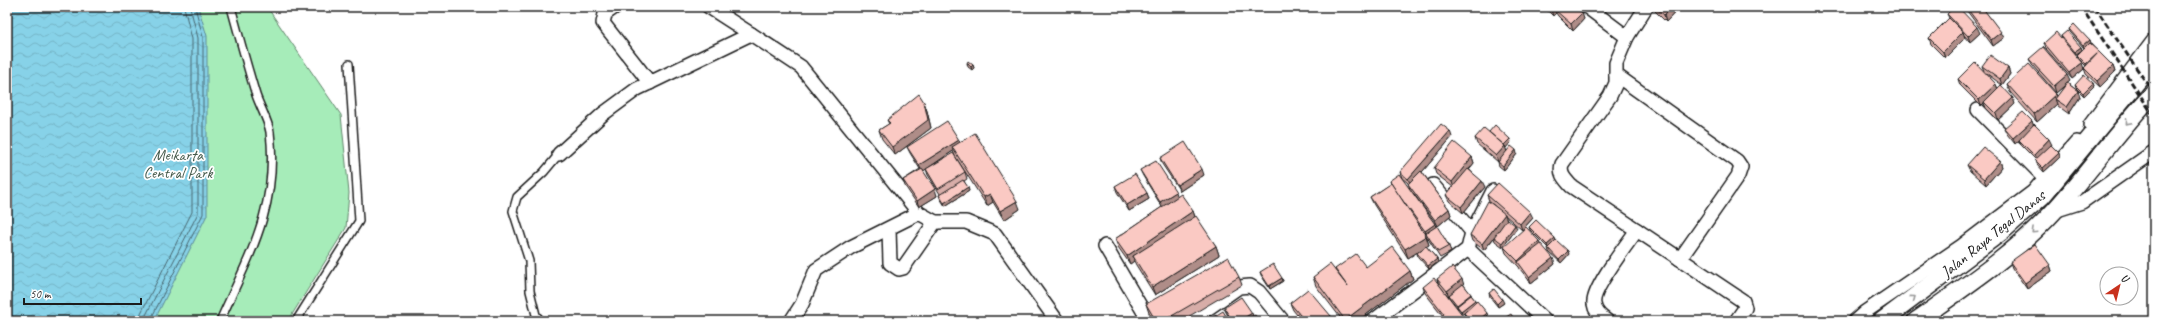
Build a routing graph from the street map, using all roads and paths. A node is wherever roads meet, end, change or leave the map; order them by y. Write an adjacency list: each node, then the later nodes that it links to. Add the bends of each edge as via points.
1 (231, 7): 29 (lane, via 256,97 269,130 272,163 270,196 258,237)
2 (615, 7): 12 (street, via 606,14 603,22)
3 (709, 7): 6 (street)
4 (1587, 7): 7 (street)
5 (1646, 7): 7 (street)
6 (751, 34): 12 (street); 21 (street, via 801,68)
7 (1628, 37): 11 (street, via 1616,63)
8 (2154, 40): 17 (street, via 2087,130)
9 (2154, 61): 42 (street, Jalan Raya Tegal Danas, one-way to 9, via 2001,232 2042,196)
10 (349, 64): 30 (lane, via 359,221)
11 (1616, 75): 24 (street, via 1616,83 1610,96 1560,170 1571,186); 28 (street, via 1737,161 1741,167 1738,176)
12 (650, 83): 16 (street, via 637,89 603,114)
13 (2154, 93): 20 (street, Jalan Raya Tegal Danas, one-way to 20)
14 (1978, 110): 17 (street)
15 (2152, 153): 20 (street, via 2082,202)
16 (559, 154): 31 (lane, via 517,197 513,211 529,261 530,291 536,315)
17 (2045, 178): 41 (street, via 2033,192 1963,245)
18 (1433, 185): 25 (street)
19 (1492, 190): 25 (street)
20 (2054, 211): 43 (street, Jalan Raya Tegal Danas, one-way to 43, via 2016,247)
21 (919, 213): 22 (street); 23 (street)
22 (935, 222): 23 (street, via 903,268 899,269 890,263); 33 (street, via 966,222 995,234)
23 (889, 229): 32 (street, via 851,247 816,270 802,304)
24 (1637, 230): 28 (street); 39 (street, via 1599,285 1594,298 1597,312)
25 (1472, 232): 27 (street)
26 (1105, 246): 34 (street)
27 (1468, 250): 37 (street); 38 (street)
28 (1680, 259): 40 (street, via 1743,301 1745,308)
29 (220, 321)
30 (296, 321)
31 (541, 321)
32 (791, 321)
33 (1057, 321)
34 (1149, 321)
35 (1190, 321): 36 (street, via 1239,287 1250,286 1259,292)
36 (1283, 321)
37 (1373, 321)
38 (1545, 321)
39 (1607, 321)
40 (1736, 321)
41 (1855, 321)
42 (1882, 321)
43 (1916, 321)

